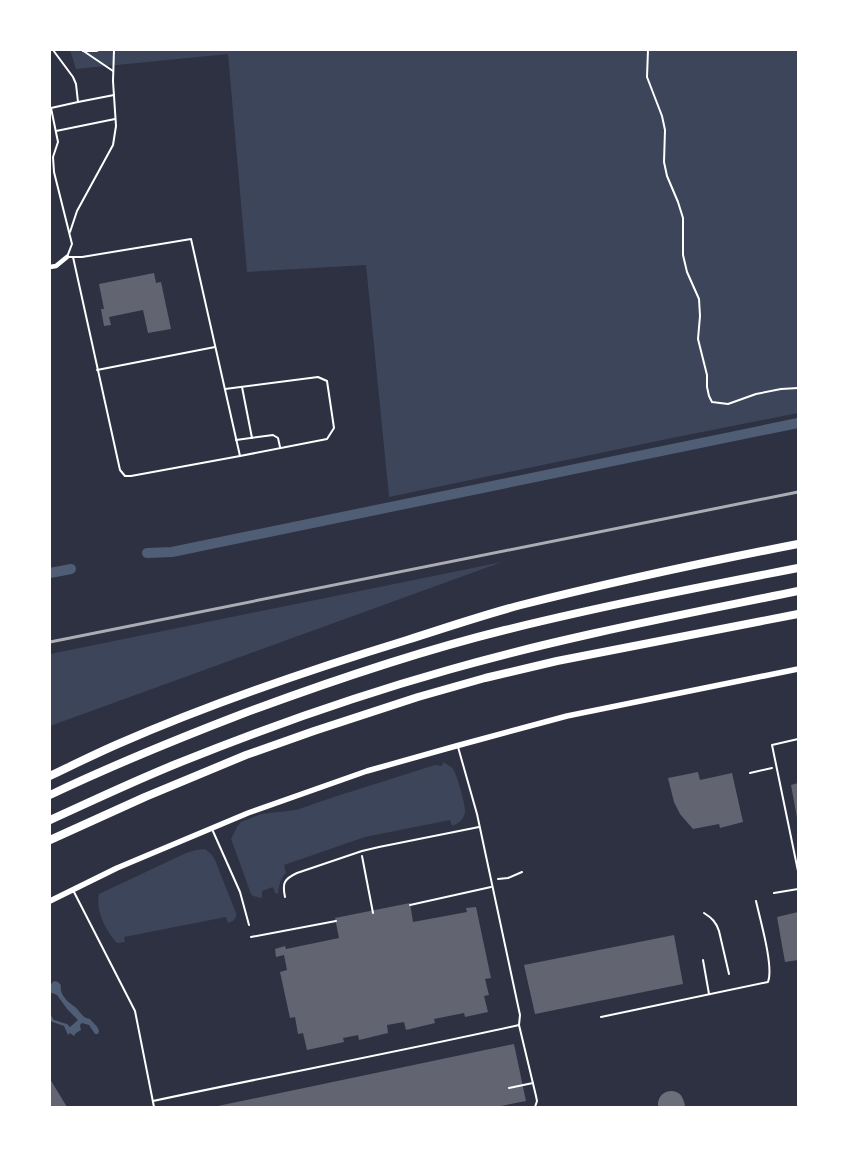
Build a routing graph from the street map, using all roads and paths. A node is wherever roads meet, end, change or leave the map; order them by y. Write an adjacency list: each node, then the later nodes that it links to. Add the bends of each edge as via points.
1 (53, 50): 8 (lane, via 73,77)
2 (82, 50): 3 (lane); 6 (lane)
3 (99, 50)
4 (114, 50): 6 (lane)
5 (648, 50): 17 (path, via 647,77 665,130 664,162 682,218 687,272 698,299 698,339 709,396 712,402 728,404 756,394)
6 (113, 72): 7 (lane)
7 (114, 95): 8 (lane); 9 (lane)
8 (78, 102): 10 (lane, via 51,108)
9 (116, 118): 10 (lane); 11 (lane, via 113,145 77,211)
10 (56, 131): 11 (lane, via 58,142 53,157 54,172)
11 (69, 234): 12 (lane, via 72,244)
12 (70, 257): 13 (street); 14 (lane, via 82,258 191,239); 15 (lane)
13 (50, 267)
14 (215, 347): 15 (lane); 18 (lane)
15 (97, 370): 22 (lane, via 120,470 125,476)
16 (242, 387): 18 (lane); 19 (lane); 21 (lane, via 318,377 327,381 334,428 326,439)
17 (798, 388)
18 (225, 389): 20 (lane)
19 (252, 438): 20 (lane); 21 (lane, via 273,435 278,438)
20 (236, 440): 22 (lane)
21 (280, 448): 22 (lane)
22 (240, 456)
23 (798, 544): 32 (highway, via 650,574 458,624 250,692 118,744)
24 (798, 568): 33 (highway, via 609,606 415,654 203,729)
25 (798, 591): 34 (highway, via 590,633 492,657 345,701 142,778)
26 (798, 614): 37 (highway, via 557,660 418,696 246,755 145,796)
27 (798, 669): 29 (street, via 567,716)
28 (798, 739): 30 (lane, via 772,745)
29 (458, 745): 35 (lane); 36 (street, via 367,771 248,812)
30 (777, 767): 31 (path); 39 (lane)
31 (750, 773)
32 (50, 776)
33 (50, 795)
34 (50, 820)
35 (480, 827): 38 (lane); 41 (lane)
36 (212, 828): 44 (street); 53 (lane, via 240,892)
37 (50, 840)
38 (361, 851): 46 (lane, via 287,878 283,885); 50 (path)
39 (798, 871)
40 (522, 872): 41 (path)
41 (490, 880): 42 (lane)
42 (492, 886): 49 (lane); 59 (lane, via 520,1015)
43 (798, 889): 45 (lane)
44 (72, 890): 47 (street); 62 (lane, via 135,1011)
45 (774, 894)
46 (285, 897)
47 (50, 901)
48 (756, 901): 57 (lane, via 770,966 769,980 764,984)
49 (410, 905)
50 (373, 913)
51 (704, 913): 56 (lane, via 717,924)
52 (336, 920): 54 (lane)
53 (249, 925)
54 (251, 937)
55 (703, 960): 57 (lane)
56 (729, 974)
57 (709, 995): 58 (lane)
58 (601, 1017)
59 (519, 1025): 60 (lane); 62 (lane)
60 (533, 1083): 61 (lane); 64 (lane)
61 (509, 1088)
62 (153, 1101): 63 (lane)
63 (154, 1107)
64 (536, 1107)

